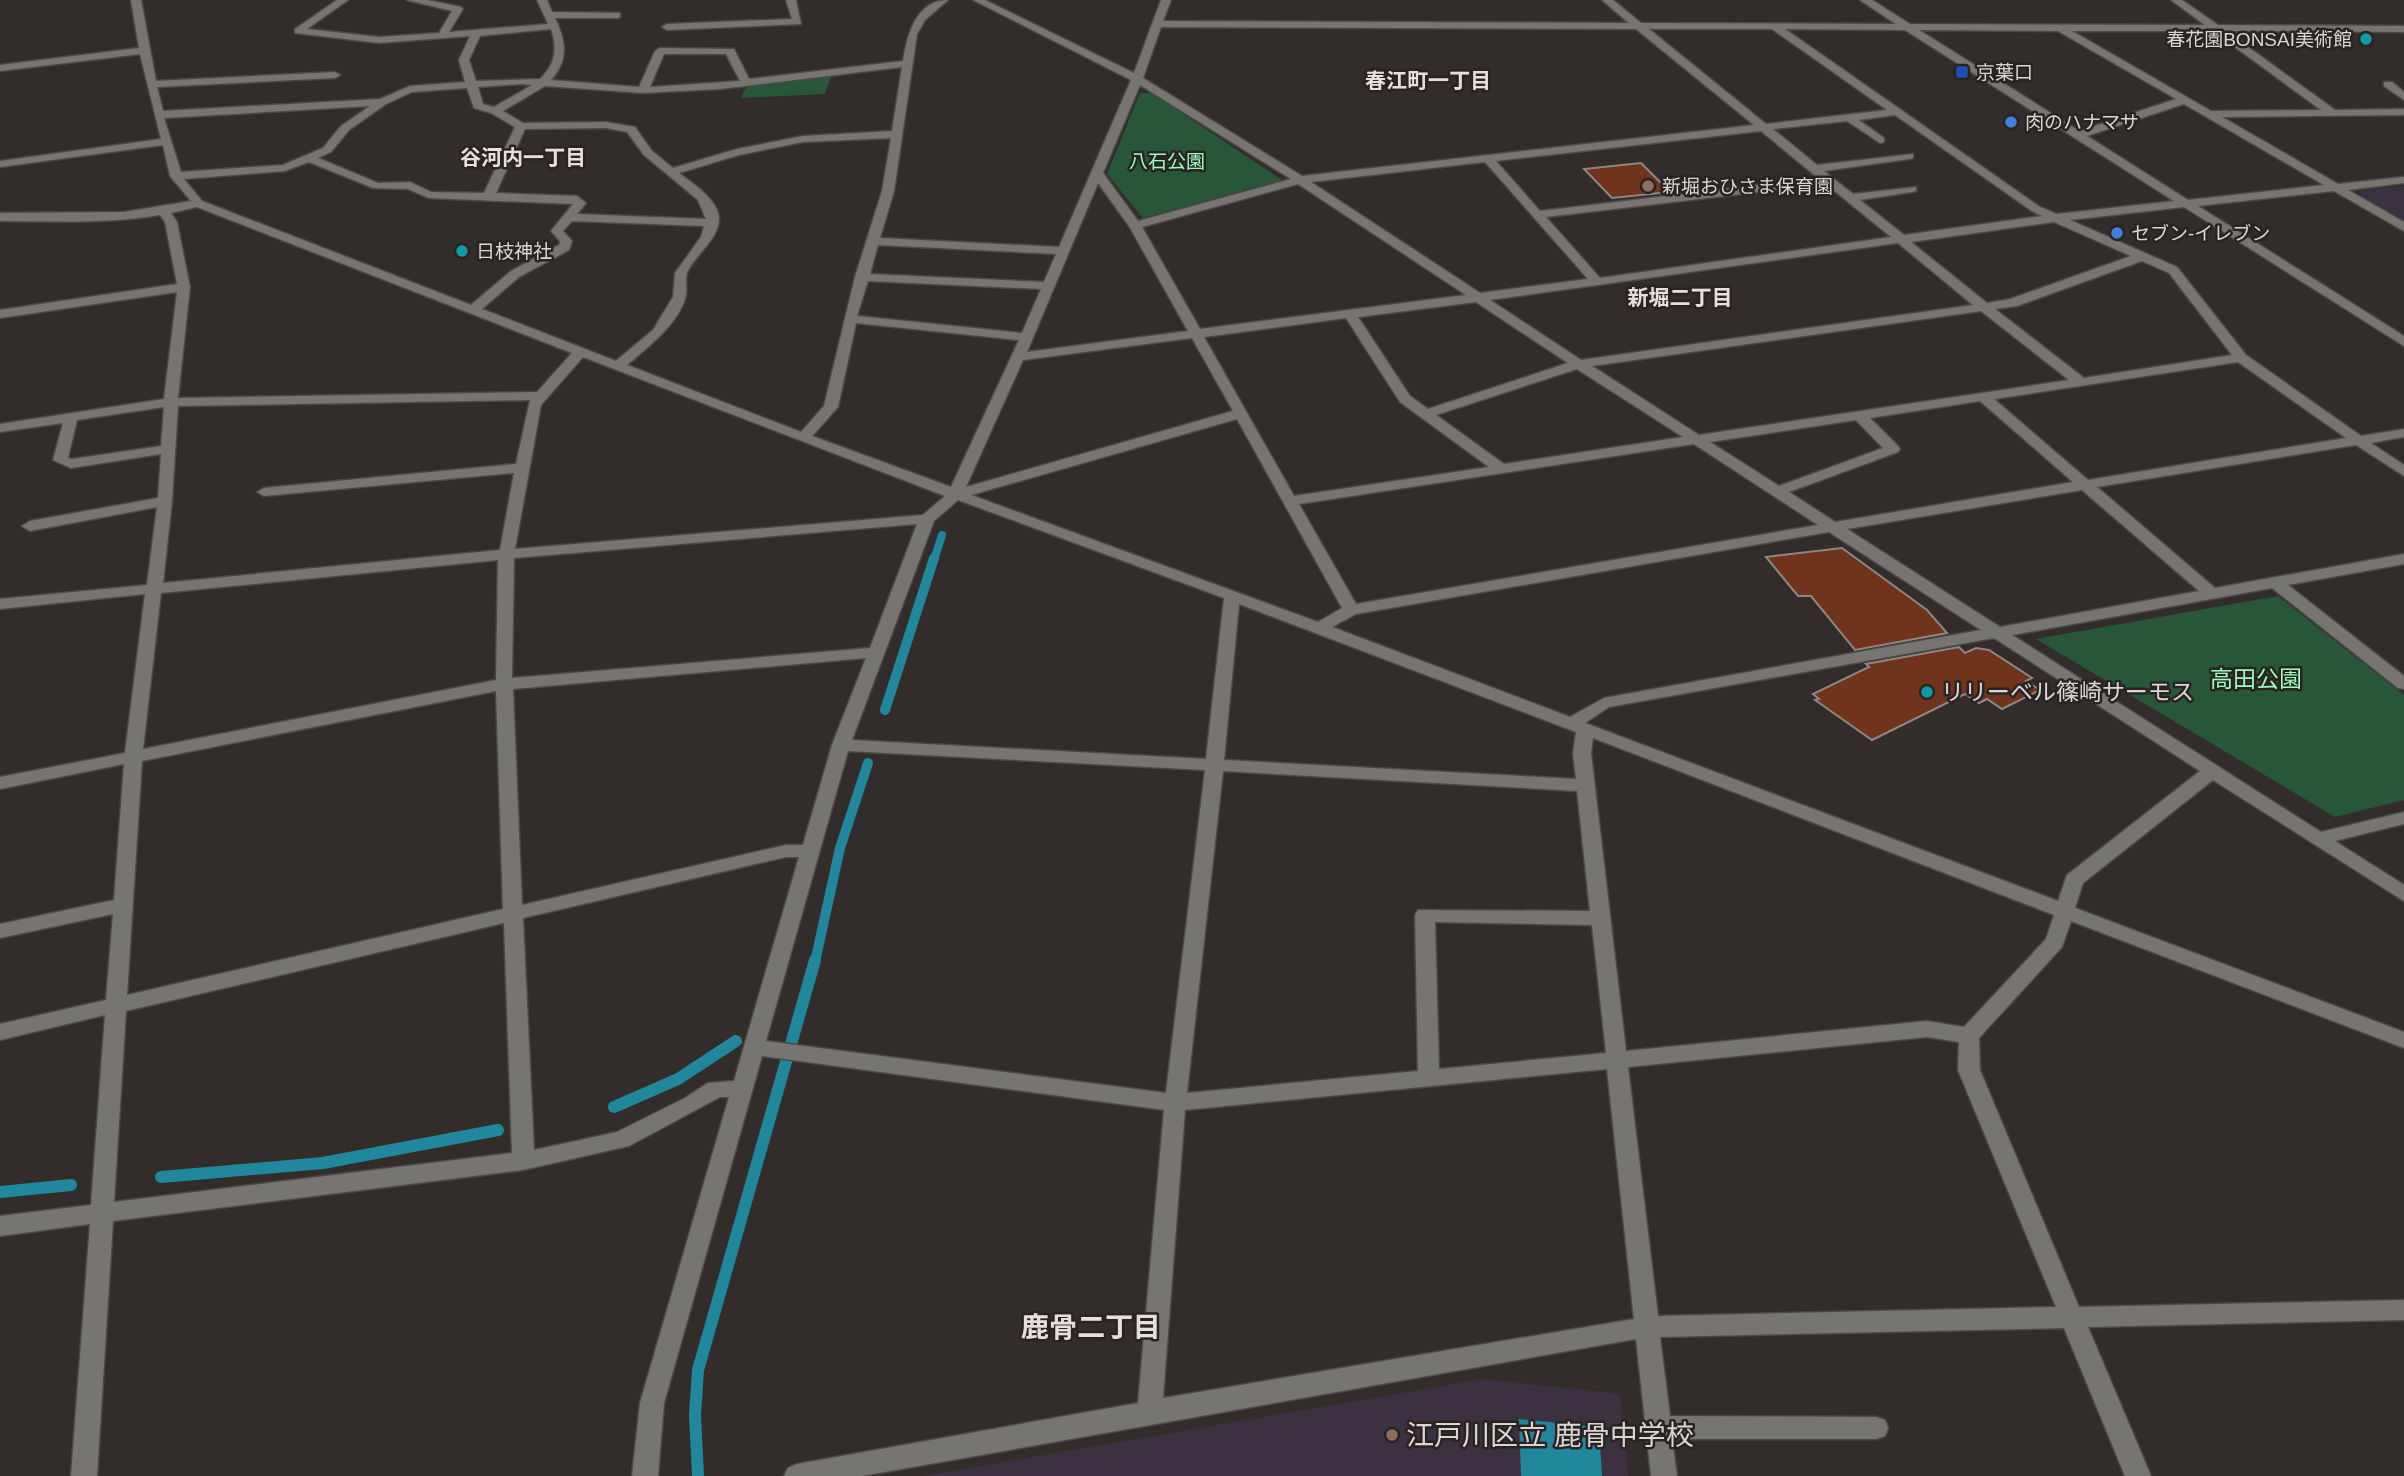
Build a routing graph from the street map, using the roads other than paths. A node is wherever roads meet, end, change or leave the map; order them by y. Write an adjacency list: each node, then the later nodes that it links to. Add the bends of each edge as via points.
1 (136, 0): 25 (street)
2 (343, 0): 24 (street, via 298,31 379,40)
3 (412, 0): 24 (street, via 458,9)
4 (542, 0): 12 (street)
5 (791, 0): 18 (street, via 799,22)
6 (943, 0): 26 (street, via 921,18 912,34)
7 (978, 0): 29 (street)
8 (1166, 0): 14 (street)
9 (1607, 0): 15 (street)
10 (1866, 0): 19 (street)
11 (2176, 0): 21 (street)
12 (548, 15): 13 (street); 16 (street)
13 (617, 15)
14 (1159, 24): 15 (street); 29 (street)
15 (1639, 25): 17 (street); 47 (street)
16 (554, 26): 23 (street); 30 (street, via 560,57)
17 (1774, 26): 19 (street); 40 (street)
18 (667, 27)
19 (1908, 27): 20 (street); 49 (street)
20 (2059, 27): 21 (street); 37 (street)
21 (2211, 27): 22 (street); 42 (street)
22 (2404, 29)
23 (476, 34): 24 (street); 31 (street, via 464,60)
24 (442, 36)
25 (145, 50): 27 (street); 33 (street)
26 (909, 62): 32 (street); 48 (street)
27 (0, 68)
28 (335, 75): 33 (street)
29 (1137, 79): 58 (street); 60 (street)
30 (544, 82): 31 (street); 35 (street); 39 (street)
31 (470, 83): 38 (street, via 410,89); 39 (street, via 478,106)
32 (746, 83): 35 (street); 35 (street, via 730,51 660,51)
33 (152, 84): 44 (street)
34 (2388, 84): 36 (street)
35 (643, 90)
36 (2404, 97)
37 (2185, 100): 43 (street); 49 (street)
38 (382, 102): 44 (street); 53 (street, via 345,128 327,150)
39 (495, 110): 46 (street)
40 (1897, 112): 45 (street); 73 (street)
41 (2404, 112): 42 (street)
42 (2333, 113): 43 (street)
43 (2209, 114): 63 (street)
44 (158, 115): 51 (street)
45 (1849, 117): 47 (street); 50 (street)
46 (521, 126): 57 (street, via 631,129 648,153); 65 (street)
47 (1763, 127): 54 (street); 56 (street)
48 (898, 134): 57 (street, via 803,139); 77 (street)
49 (2079, 135): 67 (street)
50 (1880, 140)
51 (167, 141): 55 (street); 59 (street)
52 (1909, 156): 56 (street)
53 (309, 158): 59 (street, via 285,167); 65 (street, via 377,186 411,185 429,195)
54 (1487, 158): 60 (street); 70 (street)
55 (0, 164)
56 (1814, 169): 61 (street)
57 (671, 172): 74 (street, via 703,198)
58 (1097, 173): 75 (street); 79 (street)
59 (176, 176): 68 (street)
60 (1300, 180): 75 (street); 85 (street)
61 (1828, 180): 66 (street); 70 (street)
62 (2404, 180): 63 (street)
63 (2337, 188): 67 (street); 76 (street)
64 (1912, 189): 66 (street)
65 (488, 197): 72 (street, via 573,198 580,203)
66 (1850, 198): 78 (street)
67 (2185, 202): 73 (street); 93 (street)
68 (198, 203): 69 (street); 87 (street)
69 (165, 213): 71 (street); 84 (street, via 171,222)
70 (1537, 215): 82 (street)
71 (0, 217)
72 (567, 217): 74 (street); 87 (street, via 557,231 566,241 565,247 515,274)
73 (2054, 218): 78 (street); 80 (street)
74 (712, 223): 98 (street, via 681,273 679,297 658,332)
75 (1135, 225): 91 (street)
76 (2404, 227)
77 (874, 241): 79 (street); 81 (street)
78 (1903, 241): 82 (street); 86 (street)
79 (1064, 251): 83 (street)
80 (2143, 256): 86 (street, via 2011,303); 96 (street, via 2173,270)
81 (861, 278): 83 (street); 90 (street)
82 (1597, 282): 85 (street)
83 (1049, 286): 92 (street)
84 (184, 287): 88 (street); 102 (street)
85 (1478, 298): 89 (street); 97 (street)
86 (1984, 307): 97 (street); 99 (street)
87 (475, 308): 94 (street)
88 (0, 314)
89 (1350, 315): 91 (street); 104 (street, via 1405,399)
90 (849, 319): 92 (street); 109 (street, via 831,407)
91 (1194, 334): 95 (street); 103 (street)
92 (1027, 337): 95 (street)
93 (2404, 342)
94 (581, 351): 98 (street); 100 (street)
95 (1018, 356): 119 (street)
96 (2241, 358): 99 (street); 111 (street)
97 (1579, 364): 104 (street); 110 (street)
98 (618, 366): 109 (street)
99 (2081, 382): 101 (street)
100 (540, 396): 102 (street); 113 (street, via 534,404)
101 (1982, 397): 105 (street); 116 (street)
102 (171, 402): 106 (street); 112 (street)
103 (1239, 414): 119 (street); 121 (street)
104 (1426, 414): 114 (street)
105 (1859, 415): 110 (street); 117 (street, via 1893,449)
106 (71, 417): 107 (street); 112 (street, via 60,460 71,464)
107 (0, 428)
108 (2404, 433): 111 (street)
109 (803, 438): 119 (street)
110 (1698, 439): 114 (street); 117 (street)
111 (2358, 440): 115 (street); 116 (street)
112 (169, 449): 120 (street)
113 (521, 468): 118 (street); 125 (street)
114 (1500, 468): 121 (street)
115 (2404, 472)
116 (2087, 486): 123 (street); 129 (street)
117 (1778, 491): 123 (street)
118 (264, 492)
119 (955, 495): 122 (street); 130 (street)
120 (165, 501): 124 (street); 128 (street)
121 (1288, 501): 132 (street)
122 (927, 519): 125 (street); 135 (street)
123 (1832, 525): 132 (street); 134 (street)
124 (30, 526)
125 (505, 555): 128 (street); 136 (street)
126 (2404, 559): 127 (street)
127 (2276, 583): 129 (street); 137 (street)
128 (154, 588): 131 (street); 140 (street)
129 (2212, 594): 134 (street)
130 (1232, 597): 133 (street); 141 (street)
131 (0, 604)
132 (1351, 610): 133 (street)
133 (1319, 628): 138 (street)
134 (1996, 633): 138 (street, via 1604,703); 142 (street)
135 (877, 652): 136 (street); 139 (street)
136 (505, 684): 140 (street); 151 (street)
137 (2404, 684)
138 (1577, 727): 144 (street); 150 (street)
139 (841, 745): 141 (street); 147 (street)
140 (132, 757): 143 (street); 149 (street)
141 (1215, 766): 144 (street); 162 (street)
142 (2211, 772): 146 (street); 150 (street, via 2074,880)
143 (0, 783)
144 (1586, 785): 152 (street)
145 (2404, 818): 146 (street)
146 (2316, 839): 148 (street)
147 (812, 851): 151 (street, via 786,851); 158 (street)
148 (2404, 894)
149 (124, 905): 153 (street); 154 (street)
150 (2064, 911): 156 (street, via 2055,942); 157 (street)
151 (515, 913): 154 (street); 163 (street)
152 (1601, 918): 159 (street); 160 (street, via 1425,915)
153 (0, 930)
154 (118, 1006): 155 (street); 164 (street)
155 (0, 1032)
156 (1969, 1036): 159 (street, via 1927,1029); 167 (street, via 1969,1070)
157 (2404, 1040)
158 (754, 1047): 161 (street); 162 (street)
159 (1619, 1060): 160 (street); 168 (street)
160 (1429, 1079): 162 (street)
161 (742, 1089): 163 (street, via 716,1089 621,1140); 173 (street, via 652,1403)
162 (1175, 1103): 169 (street)
163 (523, 1161): 164 (street)
164 (102, 1213): 165 (street); 172 (street)
165 (0, 1226)
166 (2404, 1310): 167 (street)
167 (2073, 1319): 168 (street); 176 (street)
168 (1646, 1327): 169 (street); 170 (street)
169 (1150, 1412): 174 (street)
170 (1660, 1427): 171 (street); 175 (street)
171 (1876, 1428)
172 (84, 1476)
173 (645, 1476)
174 (797, 1476)
175 (1664, 1476)
176 (2138, 1476)

